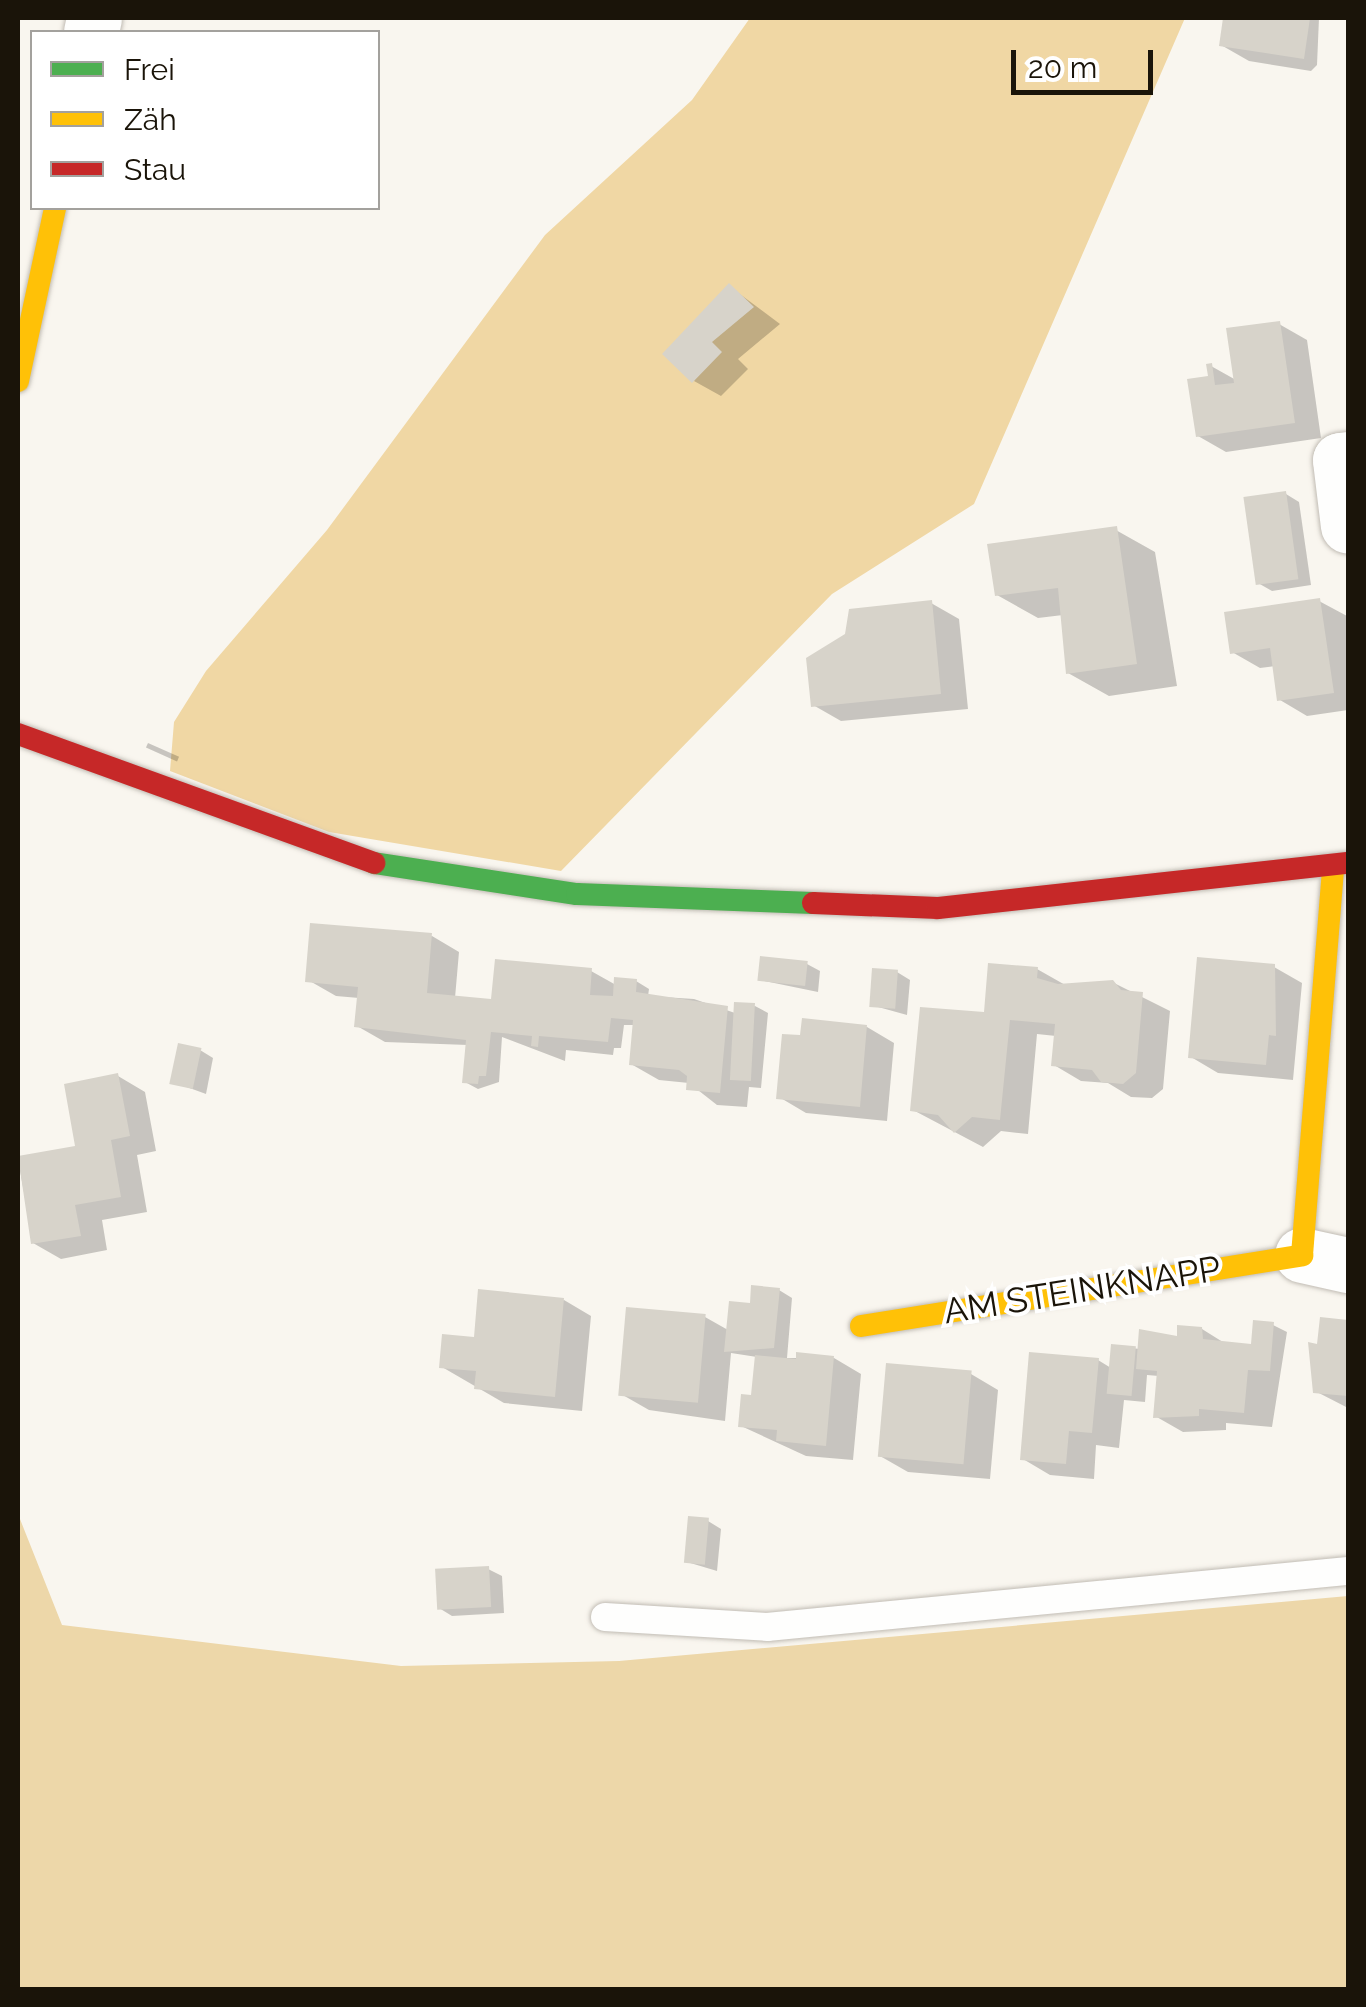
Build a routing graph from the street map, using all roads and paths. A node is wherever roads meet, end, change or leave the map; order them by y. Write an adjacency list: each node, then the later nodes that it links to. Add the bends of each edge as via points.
1 (55, 210): 2 (street)
2 (18, 382)
3 (1348, 459): 4 (street, via 1340,460)
4 (1348, 526)
5 (18, 734): 6 (street, via 336,854 431,876 577,894 938,908)
6 (1341, 864): 7 (street, AM STEINKNAPP)
7 (1325, 1260): 8 (street, AM STEINKNAPP)
8 (862, 1326)
9 (1348, 1571): 10 (lane, via 767,1628)
10 (605, 1617)

